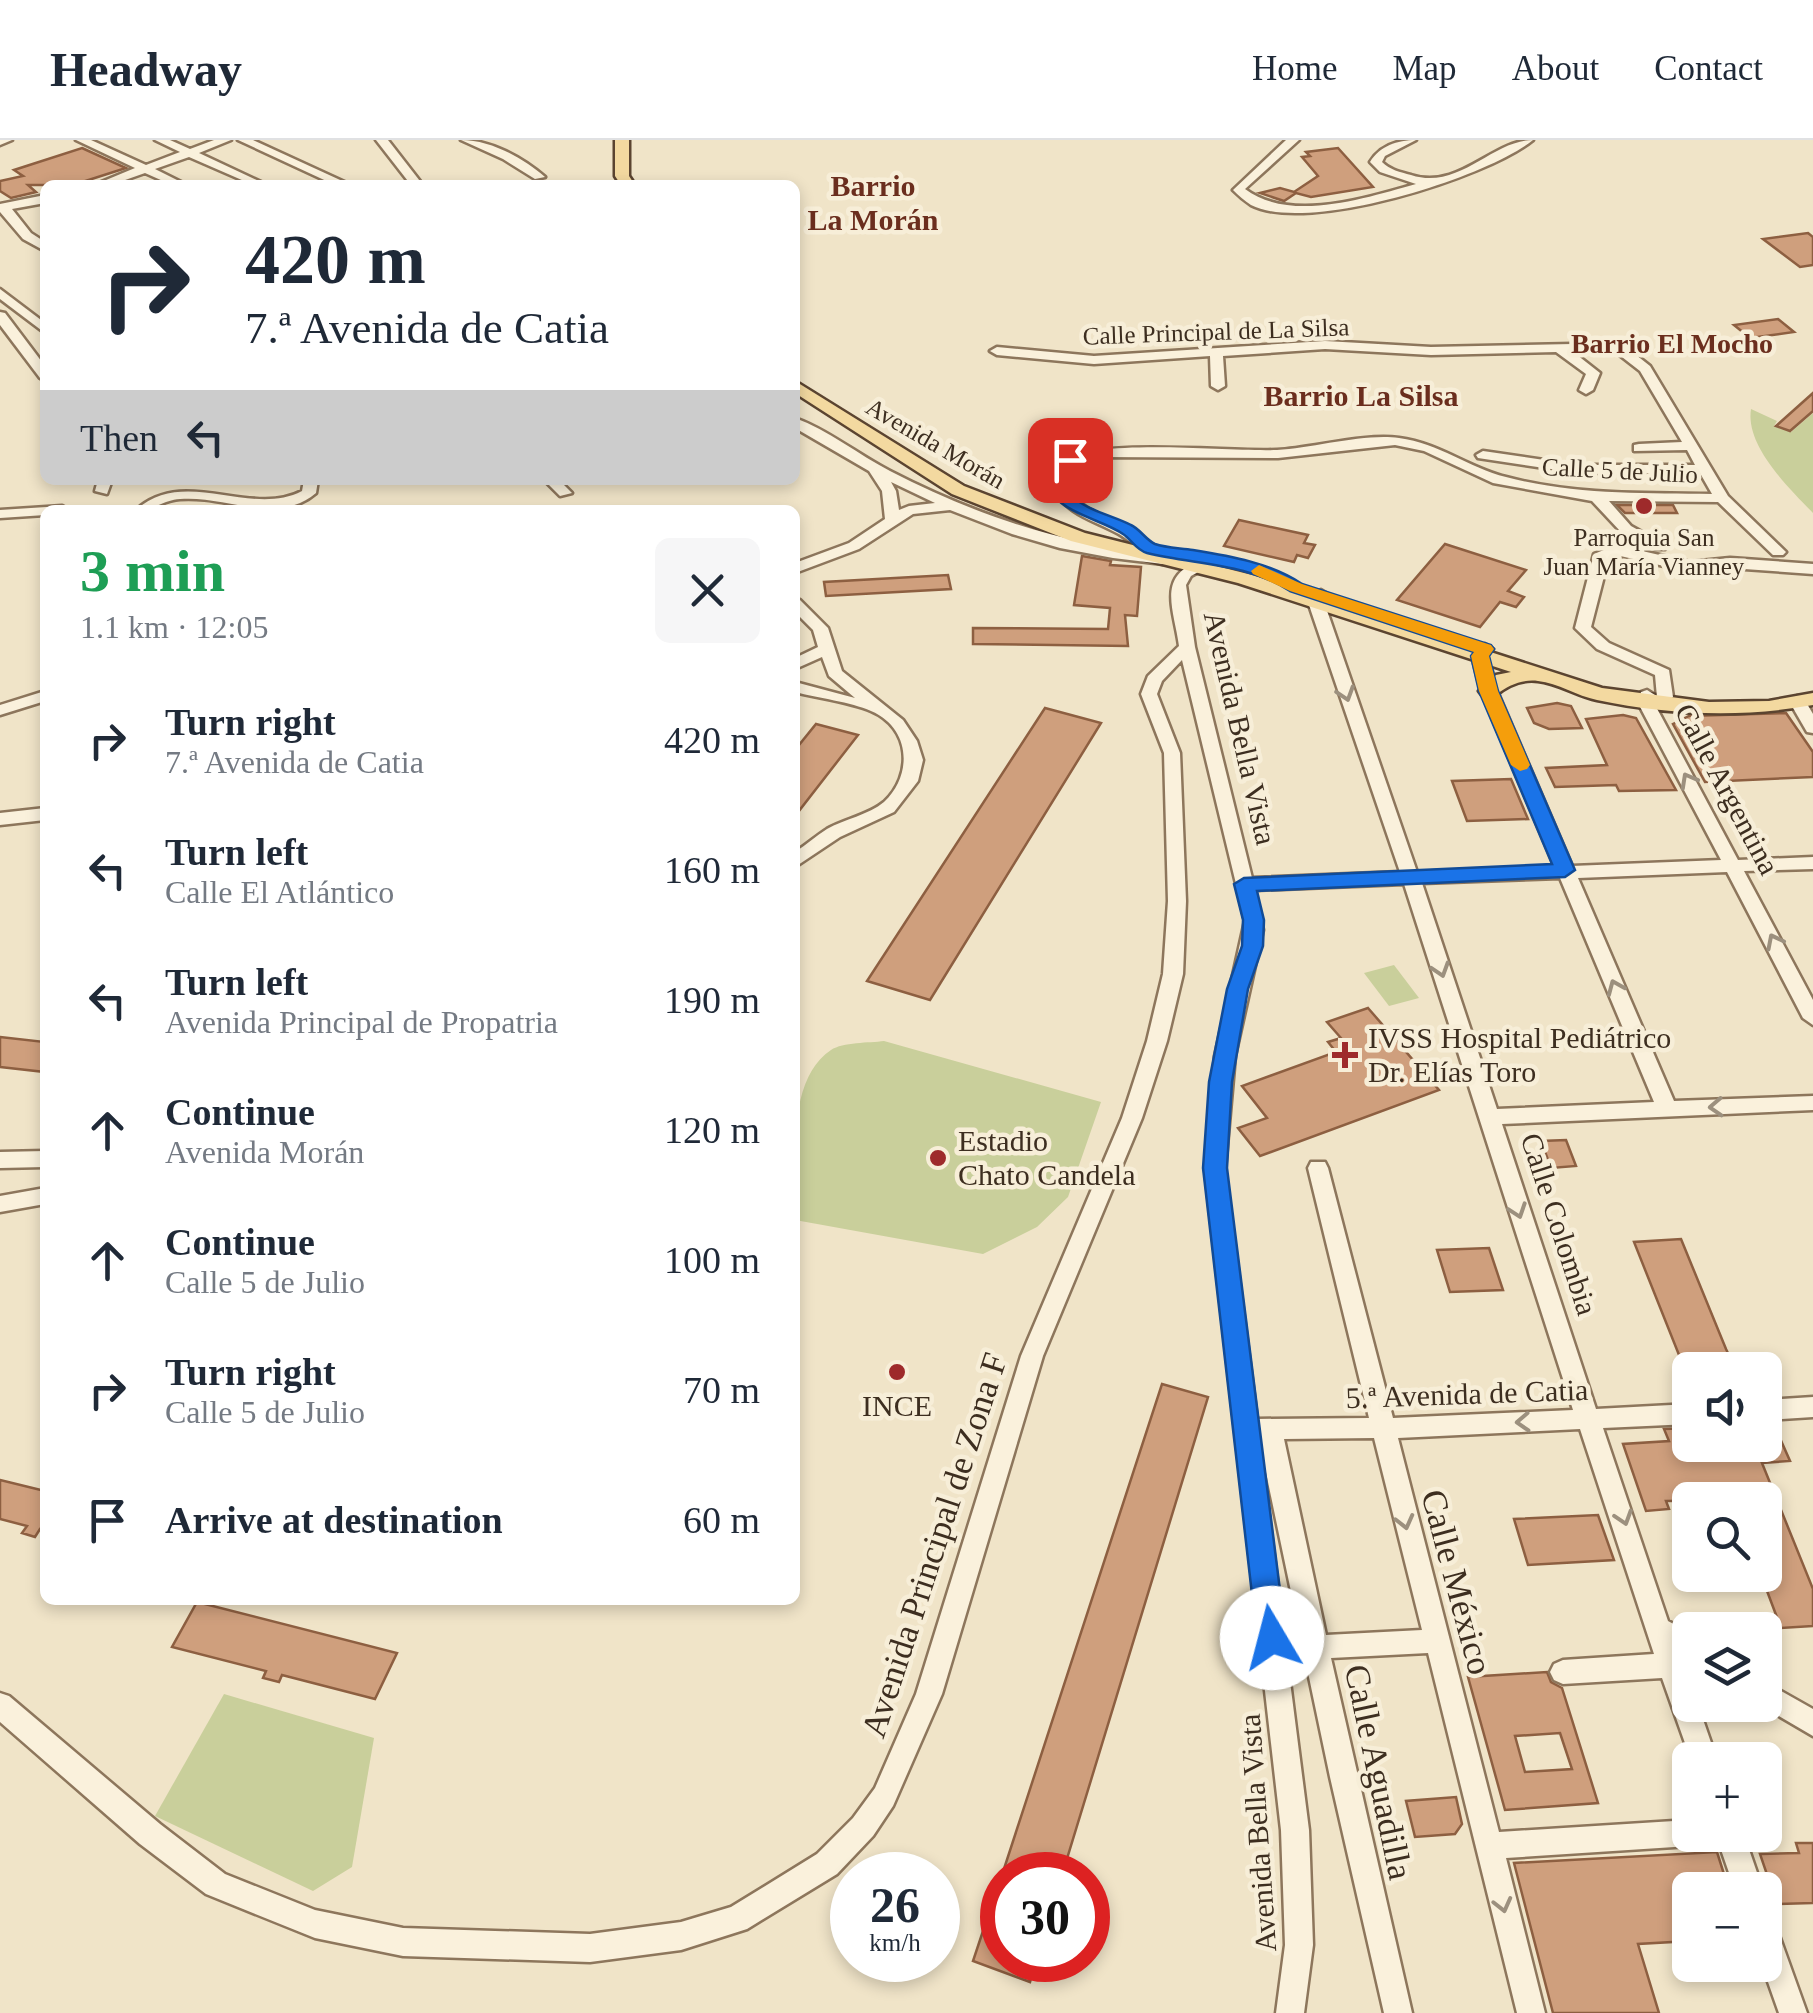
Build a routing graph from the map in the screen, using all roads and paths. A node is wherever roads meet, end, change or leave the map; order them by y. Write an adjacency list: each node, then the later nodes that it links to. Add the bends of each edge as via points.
1 (82, 140): 13 (street)
2 (161, 140): 11 (street)
3 (225, 140): 11 (street)
4 (244, 140): 12 (street)
5 (382, 140): 23 (street)
6 (467, 140): 16 (street)
7 (622, 140): 24 (main road)
8 (1293, 140): 25 (street, via 1242,185 1249,201 1303,208)
9 (1410, 140): 25 (street, via 1376,162)
10 (1528, 140): 25 (street, via 1486,164)
11 (188, 153): 13 (street); 20 (street)
12 (300, 165): 14 (street); 22 (street)
13 (145, 168): 17 (street); 18 (street); 19 (street)
14 (285, 170)
15 (270, 176): 21 (street)
16 (539, 177)
17 (113, 180)
18 (140, 180)
19 (170, 180)
20 (245, 180)
21 (259, 180)
22 (334, 180)
23 (414, 180)
24 (625, 180)
25 (1427, 184)
26 (40, 200): 27 (street)
27 (2, 208): 28 (street)
28 (40, 244)
29 (2, 306): 30 (street); 32 (street)
30 (40, 326)
31 (40, 327): 32 (street)
32 (16, 332): 36 (street)
33 (1560, 348): 35 (street, Calle Principal de La Silsa, via 1432,352 1326,345); 39 (street, via 1592,371); 41 (street, Calle Principal de La Silsa, via 1616,346 1646,370)
34 (997, 351): 35 (street, Calle Principal de La Silsa, via 1094,360)
35 (1216, 354): 37 (street)
36 (40, 368)
37 (1218, 386)
38 (800, 389): 59 (main road, Avenida Morán, via 958,490 1045,526)
39 (1586, 390)
40 (800, 425): 44 (street)
41 (1693, 446): 42 (street); 45 (street)
42 (1639, 448)
43 (1483, 454): 45 (street, via 1578,469)
44 (874, 467): 56 (street); 57 (street, via 890,491)
45 (1706, 469): 50 (street)
46 (311, 485): 52 (street, via 310,494)
47 (556, 485): 48 (street)
48 (565, 493)
49 (1598, 497): 50 (street, Calle 5 de Julio); 58 (street, via 1626,529); 59 (street, Calle 5 de Julio, via 1511,483 1395,441 1278,454 1101,453 1063,465 1058,488 1075,510 1129,530)
50 (1722, 498): 62 (street, via 1778,551)
51 (150, 505): 53 (street, via 182,494)
52 (286, 505)
53 (286, 505)
54 (40, 511): 55 (street)
55 (0, 514)
56 (980, 518): 57 (street, via 932,506); 59 (street, via 1044,541)
57 (893, 521): 63 (street, via 854,546)
58 (1660, 546)
59 (1132, 550): 60 (main road, Avenida Morán); 61 (main road, Avenida Morán); 66 (street, Avenida Bella Vista)
60 (1175, 560): 61 (main road); 64 (main road, Avenida Morán)
61 (1229, 561): 67 (main road, Avenida Morán)
62 (1730, 563): 65 (street); 81 (street, Calle Argentina, via 1690,567 1616,550 1602,554 1583,628 1603,646 1663,673)
63 (800, 566)
64 (1201, 566): 66 (street, Avenida Bella Vista); 67 (main road, via 1232,568); 68 (main road)
65 (1813, 569)
66 (1178, 585): 70 (street, Avenida Bella Vista)
67 (1296, 588): 68 (main road)
68 (1319, 598): 72 (main road); 94 (street, Calle Colombia, one-way to 94)
69 (800, 608): 71 (street, via 820,628)
70 (1186, 646): 76 (street); 79 (street, Avenida Bella Vista)
71 (827, 649): 73 (street); 85 (street, via 841,680)
72 (1482, 652): 74 (main road); 75 (main road); 78 (street)
73 (800, 662)
74 (1543, 678): 75 (main road); 78 (main road, via 1503,679)
75 (1566, 681): 81 (main road)
76 (1151, 683): 79 (street, via 1180,678); 116 (street, Avenida Principal de Zona F, via 1152,707 1172,754 1178,935 1168,1002 1132,1118 1032,1356 929,1694 884,1797 826,1864 737,1919 635,1945 403,1942 298,1919 216,1884)
77 (800, 687): 85 (street)
78 (1488, 691): 93 (street)
79 (1200, 696): 95 (street, Avenida Bella Vista)
80 (40, 698): 84 (street)
81 (1653, 698): 82 (main road); 83 (main road); 86 (street, Calle Argentina)
82 (1805, 700): 83 (main road); 87 (street)
83 (1709, 708): 86 (main road, via 1678,712)
84 (0, 710)
85 (883, 712): 90 (street, via 913,752 913,769 898,800)
86 (1658, 726): 92 (street, Calle Argentina, one-way to 86)
87 (1813, 728)
88 (40, 815): 89 (street)
89 (0, 819)
90 (800, 857)
91 (1813, 863): 92 (street)
92 (1735, 865): 93 (street); 96 (street, Calle Argentina, one-way to 92)
93 (1565, 870): 94 (street); 98 (street, one-way to 93)
94 (1410, 878): 95 (street); 99 (street, Calle Colombia, one-way to 99)
95 (1244, 884): 110 (street, Avenida Bella Vista, via 1254,920 1252,946 1220,1082 1215,1168)
96 (1813, 1018)
97 (1813, 1103): 98 (street, one-way to 98)
98 (1668, 1109): 99 (street)
99 (1490, 1117): 108 (street, Calle Colombia, one-way to 108)
100 (40, 1159): 101 (street)
101 (0, 1160)
102 (1318, 1168): 109 (street, Calle México)
103 (40, 1197): 104 (street)
104 (0, 1204)
105 (1813, 1407): 106 (street)
106 (1782, 1409)
107 (1672, 1415): 108 (street, 5.ª Avenida de Catia)
108 (1591, 1419): 109 (street, 5.ª Avenida de Catia, one-way to 109); 112 (street, Calle Colombia, one-way to 112, via 1660,1629)
109 (1381, 1428): 110 (street, 5.ª Avenida de Catia); 111 (street, Calle México, one-way to 111)
110 (1258, 1429): 113 (street, Calle Aguadilla); 122 (street, Avenida Bella Vista, via 1295,1830 1299,1945)
111 (1436, 1641): 113 (street); 120 (street, Calle México)
112 (1672, 1644)
113 (1316, 1647): 123 (street, Calle Aguadilla)
114 (1672, 1657): 115 (street)
115 (1563, 1672)
116 (0, 1705)
117 (1782, 1705): 118 (street)
118 (1813, 1724)
119 (1672, 1834): 120 (street)
120 (1489, 1846): 124 (street, Calle México, one-way to 124)
121 (1781, 1982): 125 (street)
122 (1290, 2013)
123 (1398, 2013)
124 (1530, 2013)
125 (1792, 2013)

